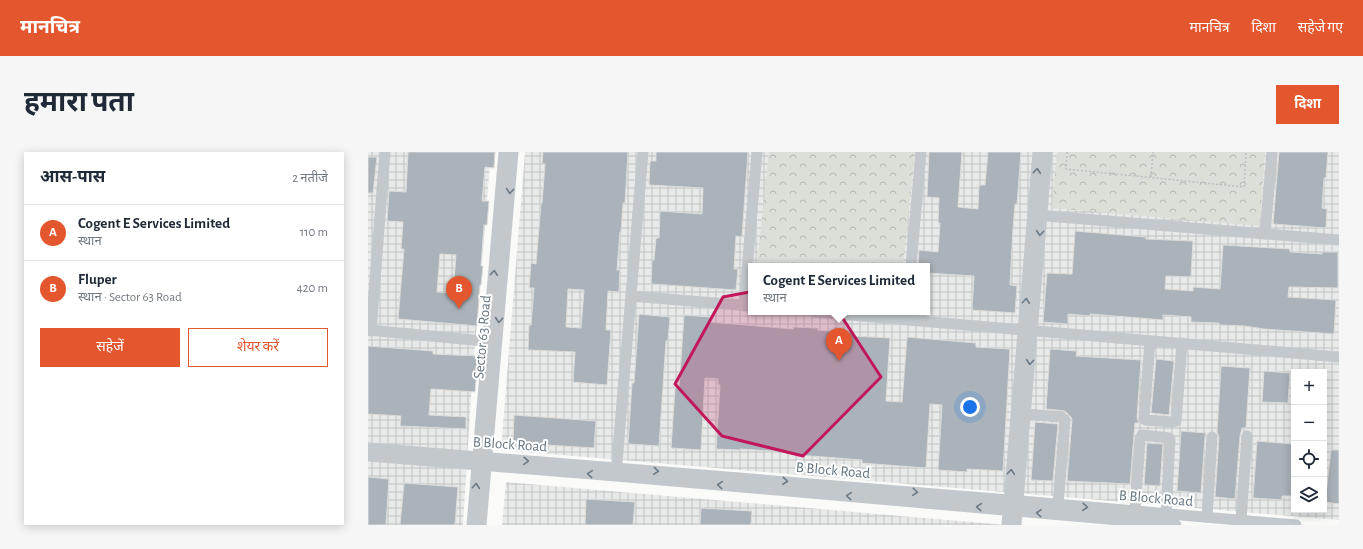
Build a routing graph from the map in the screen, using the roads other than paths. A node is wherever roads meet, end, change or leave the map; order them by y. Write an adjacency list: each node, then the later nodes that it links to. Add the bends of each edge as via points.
1 (385, 152): 11 (street)
2 (504, 152): 23 (street, Sector 63 Road, one-way to 2)
3 (513, 152): 23 (street, Sector 63 Road, one-way to 23)
4 (643, 152): 16 (street)
5 (757, 152): 14 (street)
6 (921, 152): 15 (street)
7 (1038, 152): 10 (street, one-way to 7)
8 (1047, 152): 10 (street)
9 (1272, 152): 12 (street)
10 (1037, 215): 12 (street); 20 (street)
11 (373, 230): 21 (street)
12 (1265, 234): 13 (street)
13 (1339, 240)
14 (751, 263)
15 (911, 263)
16 (631, 296): 17 (street); 32 (street)
17 (748, 306)
18 (884, 315): 19 (street)
19 (907, 316): 20 (street)
20 (1028, 330): 22 (street); 26 (street, one-way to 26); 34 (street, one-way to 20)
21 (369, 331): 23 (street)
22 (1150, 341): 24 (street); 24 (street, via 1144,418 1150,421 1176,421)
23 (492, 342): 31 (street, Sector 63 Road)
24 (1182, 344): 25 (street)
25 (1339, 357)
26 (1026, 414): 33 (street, via 1060,417 1065,420); 34 (street)
27 (1247, 436): 38 (street)
28 (1212, 437): 36 (street)
29 (368, 448): 31 (street, B Block Road)
30 (368, 456): 31 (street, B Block Road)
31 (482, 462): 32 (street, B Block Road); 39 (street, Sector 63 Road, one-way to 31); 40 (street, Sector 63 Road)
32 (616, 472): 34 (street, B Block Road)
33 (1058, 504): 34 (street, B Block Road); 35 (street, B Block Road, one-way to 35)
34 (1013, 505): 37 (street, B Block Road, one-way to 34); 41 (street); 42 (street)
35 (1135, 511): 37 (street, B Block Road); 37 (street, via 1141,437 1142,435 1169,438 1171,441)
36 (1207, 517): 37 (street, B Block Road); 38 (street, B Block Road)
37 (1162, 519): 43 (street, B Block Road)
38 (1241, 520): 44 (street, B Block Road)
39 (472, 525)
40 (481, 525)
41 (1007, 525)
42 (1016, 525)
43 (1176, 525)
44 (1296, 525)

